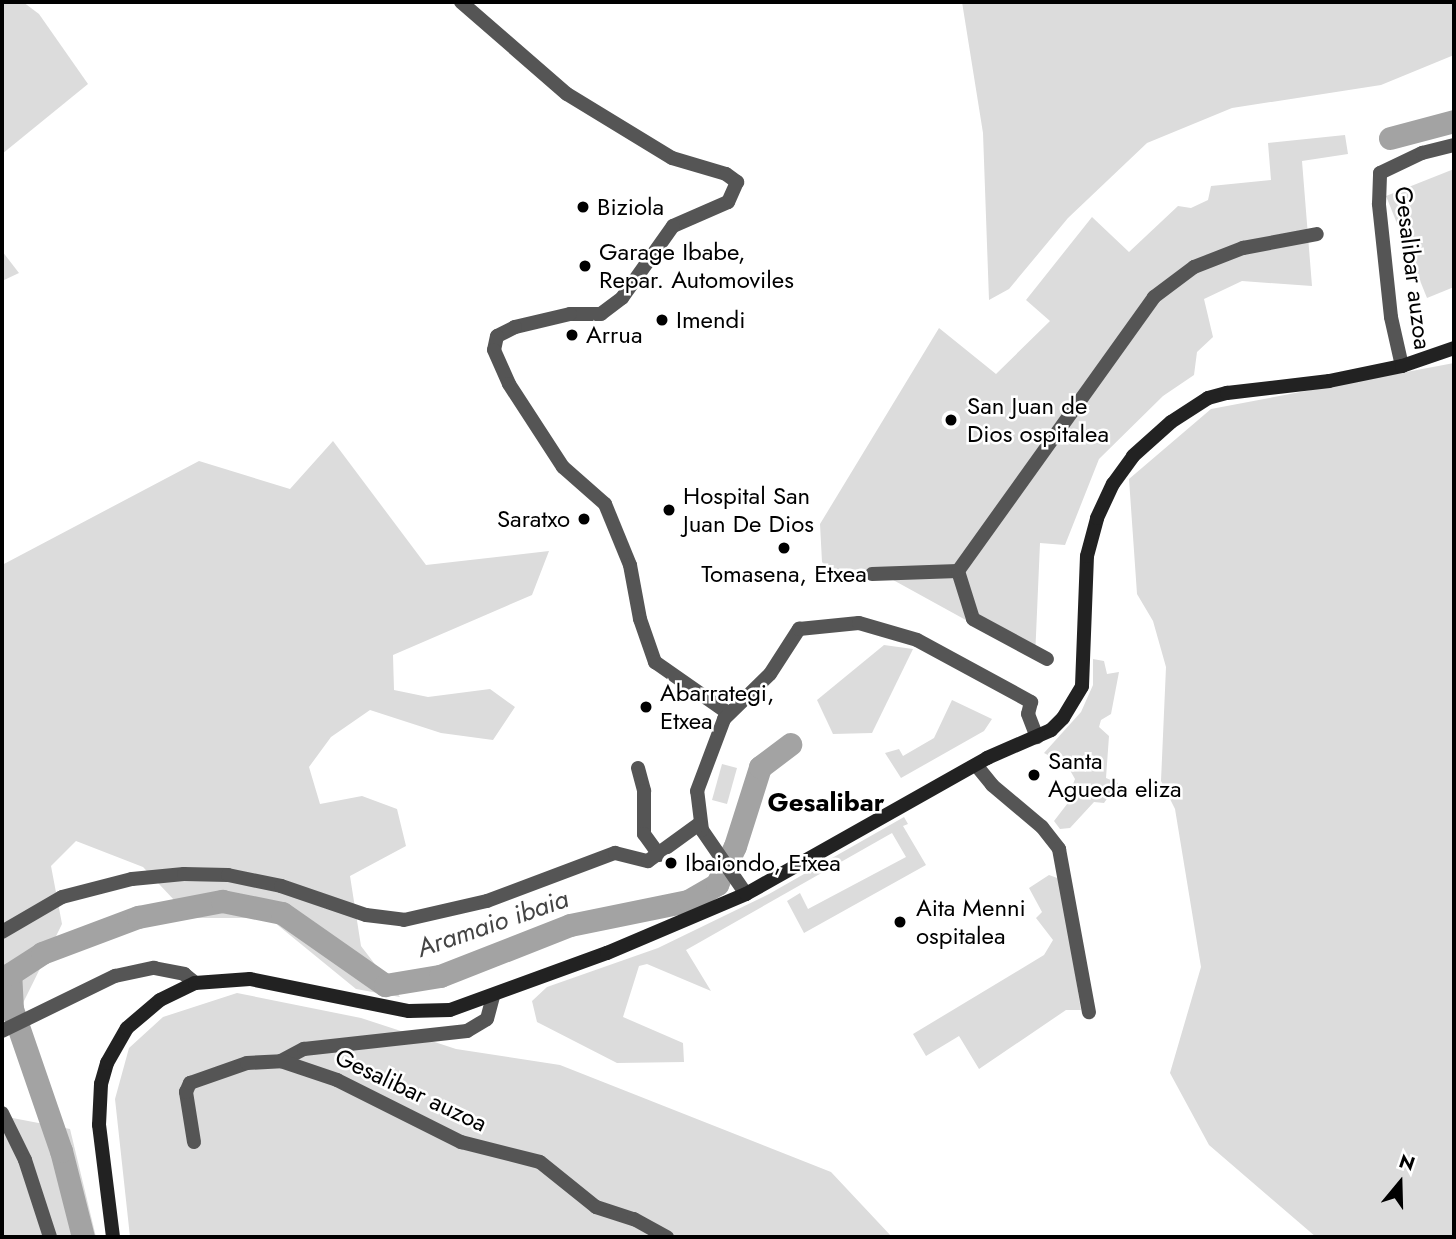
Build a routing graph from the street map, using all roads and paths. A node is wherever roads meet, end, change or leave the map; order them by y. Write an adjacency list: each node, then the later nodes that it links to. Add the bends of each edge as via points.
1 (461, 2): 9 (street, via 567,94 672,158 726,174 737,182 728,202 673,226 622,298 601,314 570,314 516,327 497,336 494,350 509,384 563,467 605,504 630,565 640,619 655,662)
2 (1454, 145): 5 (street, Gesalibar auzoa, via 1422,153 1380,173 1378,204 1391,317)
3 (1317, 234): 6 (street, via 1243,248 1194,267 1154,297)
4 (1454, 348): 5 (main road)
5 (1402, 366): 10 (main road, via 1208,398 1171,422 1133,456 1102,503 1087,556 1080,696 1063,718)
6 (958, 571): 7 (street); 8 (street, via 973,619)
7 (872, 574)
8 (1047, 659)
9 (728, 713): 10 (street, via 770,674 799,629 859,623 917,640 1031,702 1028,714); 13 (street, via 697,791)
10 (1037, 737): 11 (main road)
11 (976, 765): 15 (main road); 19 (street, via 1059,849)
12 (638, 768): 14 (street, via 644,791 644,834)
13 (699, 824): 14 (street); 15 (street)
14 (654, 858): 16 (street, via 615,853 487,901 404,920 366,915 281,886 228,875 132,879 62,897)
15 (746, 894): 18 (main road)
16 (2, 932)
17 (195, 984): 18 (main road, via 221,979 280,982 409,1011 450,1010); 20 (street, via 184,974 154,968 115,976); 25 (main road, via 142,1012 107,1063 99,1125)
18 (493, 997): 21 (street, Gesalibar auzoa, via 488,1019 467,1031 304,1049)
19 (1089, 1013)
20 (2, 1031)
21 (281, 1061): 23 (street, Gesalibar auzoa, via 247,1063 190,1083 186,1091); 26 (street, Gesalibar auzoa, via 337,1080 461,1142 540,1162 596,1207)
22 (2, 1113): 24 (street, via 25,1160)
23 (194, 1142)
24 (50, 1237)
25 (113, 1237)
26 (667, 1237)

